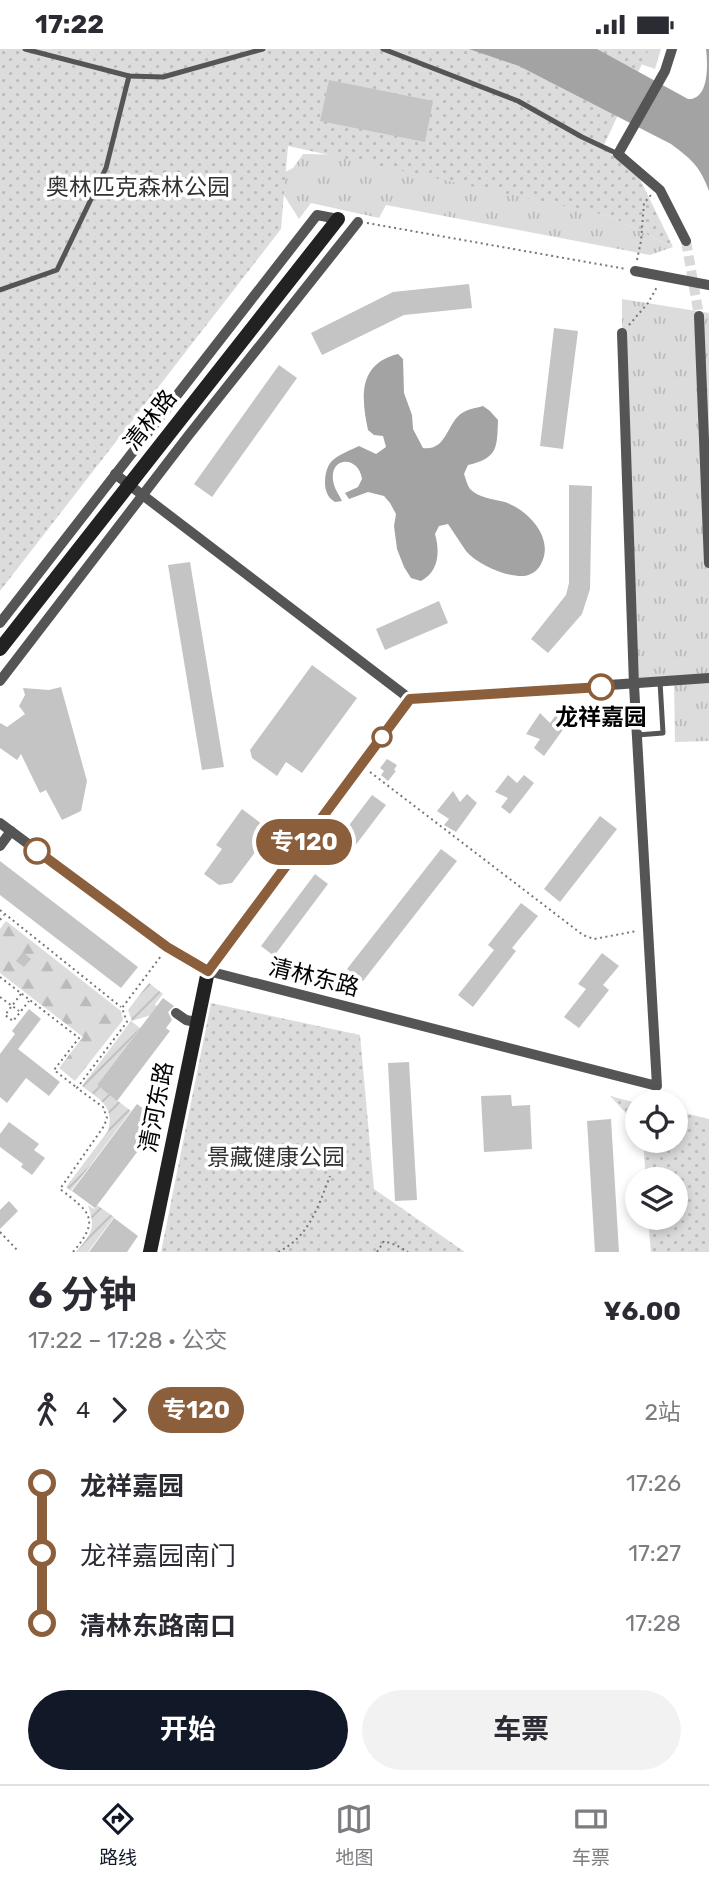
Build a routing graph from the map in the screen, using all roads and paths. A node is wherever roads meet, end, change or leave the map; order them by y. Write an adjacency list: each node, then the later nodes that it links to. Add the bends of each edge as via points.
1 (25, 49): 5 (lane)
2 (263, 49): 5 (lane, via 163,77)
3 (383, 49): 6 (lane, via 518,101)
4 (673, 49): 6 (street)
5 (129, 76): 14 (lane, via 106,168 57,270)
6 (618, 154): 7 (street)
7 (656, 188): 10 (street); 11 (path, via 644,202)
8 (338, 219): 17 (street, via 317,215); 18 (street, 清林路)
9 (358, 222): 11 (path); 19 (street)
10 (686, 241)
11 (635, 271): 12 (street, bridge)
12 (663, 276): 13 (street, bridge); 16 (path, via 648,303)
13 (709, 285)
14 (0, 289)
15 (699, 316): 20 (street)
16 (622, 333): 26 (street)
17 (115, 474): 18 (street); 21 (street)
18 (128, 484): 19 (street); 22 (street, 清林路)
19 (142, 495): 24 (street); 27 (street)
20 (709, 563)
21 (0, 623)
22 (0, 649)
23 (709, 678): 25 (street)
24 (0, 681)
25 (660, 683): 26 (street); 28 (lane, via 663,733)
26 (634, 685): 27 (street); 28 (street)
27 (410, 699): 29 (street)
28 (637, 735): 36 (street)
29 (361, 765): 36 (path, via 583,935 594,939); 38 (street)
30 (0, 823): 31 (street, 清林东路)
31 (11, 831): 32 (street); 37 (street, 清林东路)
32 (0, 846)
33 (0, 910): 34 (path)
34 (5, 914): 35 (path); 44 (path)
35 (0, 920)
36 (648, 929): 38 (street, 清林东路, via 657,1086)
37 (167, 947): 38 (street, 清林东路); 44 (path)
38 (208, 971): 47 (street, 清河东路)
39 (0, 978): 40 (path)
40 (21, 994): 42 (path); 43 (path)
41 (0, 997): 43 (path)
42 (29, 1000): 45 (path); 48 (path, via 79,1038 54,1070)
43 (12, 1006): 45 (path); 45 (path, via 5,1015 13,1021)
44 (122, 1008): 48 (path, via 127,1022)
45 (20, 1012)
46 (176, 1013): 47 (street)
47 (194, 1021): 53 (street, 清河东路)
48 (77, 1088): 52 (path, via 103,1107 107,1118 60,1189 89,1217 88,1230)
49 (330, 1177): 54 (path, via 306,1230)
50 (0, 1232): 51 (path)
51 (19, 1252)
52 (73, 1252)
53 (150, 1252)
54 (278, 1252)
55 (377, 1252): 56 (path, via 384,1241)
56 (408, 1252)

